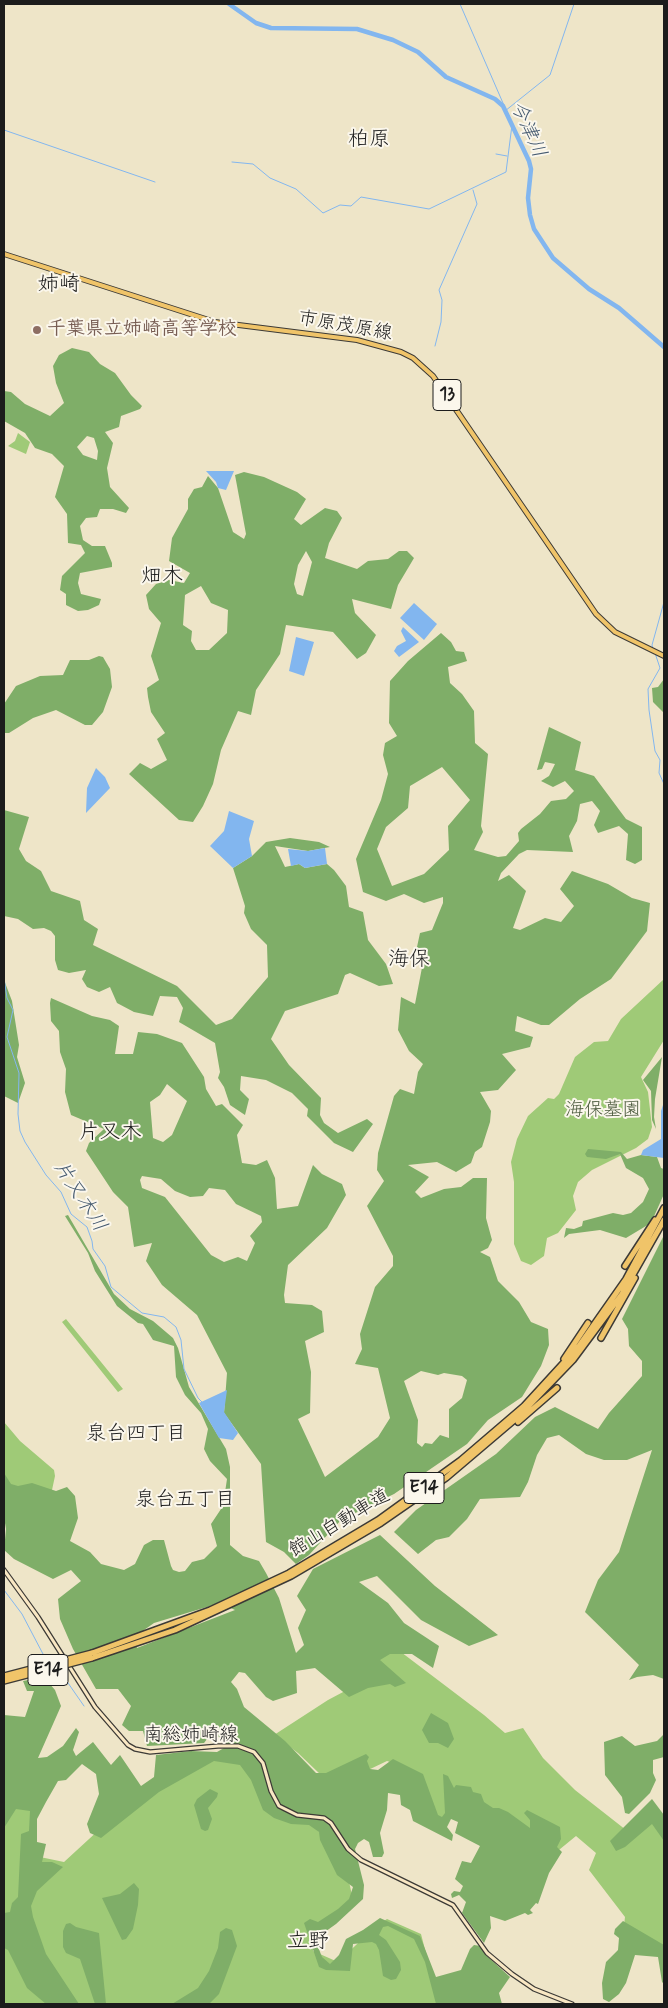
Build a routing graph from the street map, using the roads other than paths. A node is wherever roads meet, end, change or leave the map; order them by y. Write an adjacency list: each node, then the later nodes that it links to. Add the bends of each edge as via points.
1 (4, 254): 2 (main road, 市原茂原線 / 13, via 215,322 357,340 413,358 433,376 596,614 614,632)
2 (664, 656)
3 (664, 1208): 6 (highway); 10 (highway, 館山自動車道 / E14, via 601,1317)
4 (664, 1220): 5 (highway, 館山自動車道 / E14)
5 (652, 1244): 8 (highway); 11 (highway, 館山自動車道 / E14, via 582,1349 527,1409)
6 (625, 1266)
7 (588, 1323): 10 (highway)
8 (601, 1338)
9 (557, 1388): 11 (highway)
10 (532, 1398): 13 (highway, 館山自動車道 / E14, via 494,1434 443,1474 339,1545 210,1610)
11 (480, 1451): 13 (highway, 館山自動車道 / E14, via 381,1524 291,1576 175,1630)
12 (4, 1570): 16 (main road, 南総姉崎線, via 95,1708 128,1745 150,1752 218,1746 238,1746 254,1752 263,1763 279,1806 297,1815 324,1818 361,1860 453,1905 487,1953 512,1974 539,1992)
13 (92, 1656): 14 (highway, 館山自動車道 / E14, bridge); 15 (highway, 館山自動車道 / E14, bridge)
14 (4, 1676)
15 (4, 1681)
16 (572, 2004)

